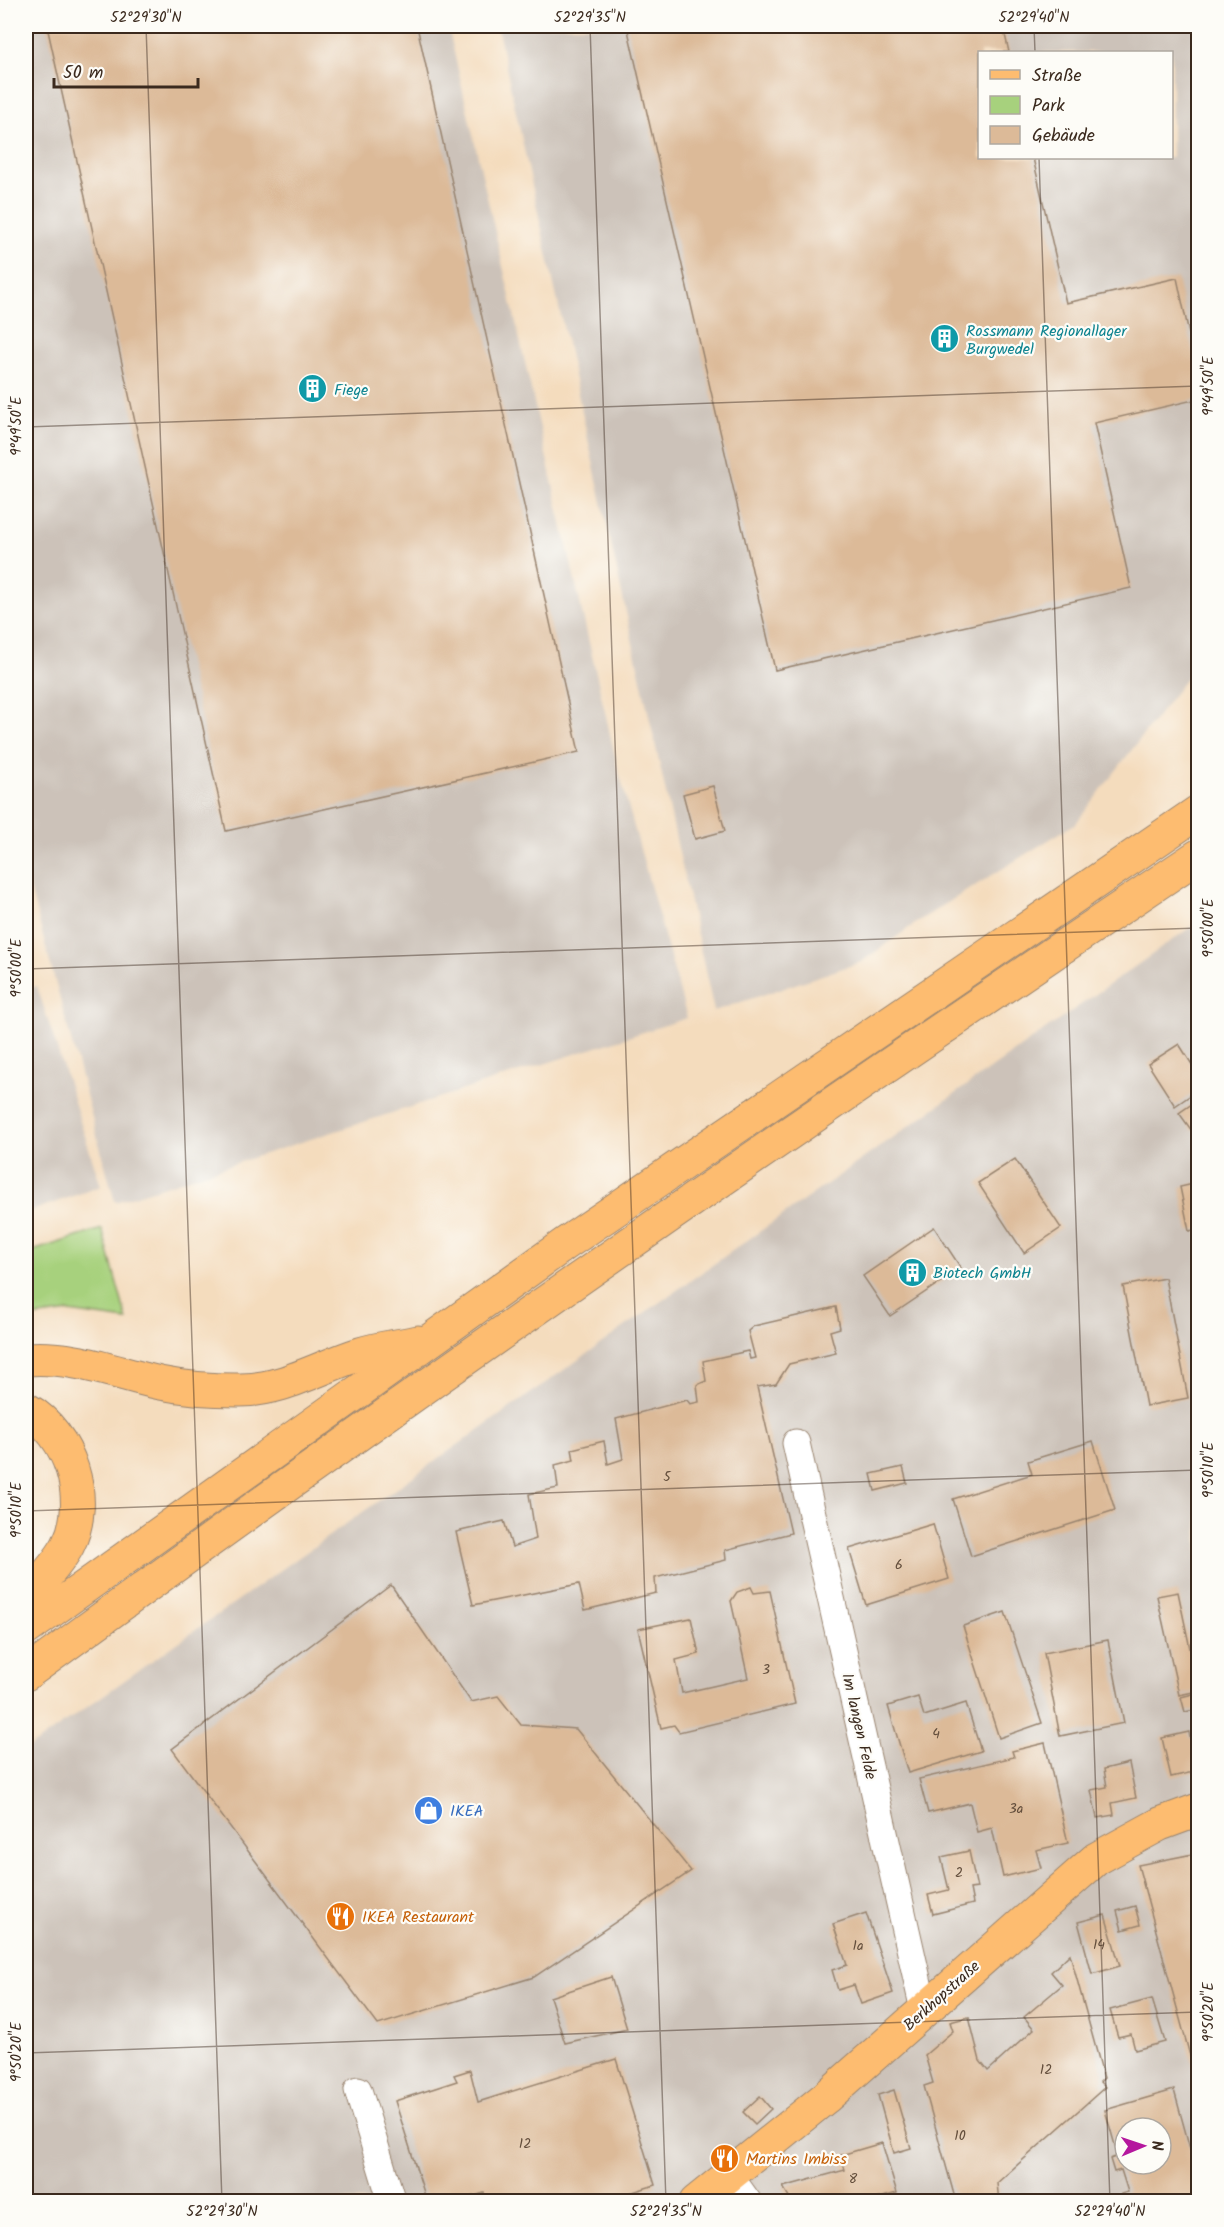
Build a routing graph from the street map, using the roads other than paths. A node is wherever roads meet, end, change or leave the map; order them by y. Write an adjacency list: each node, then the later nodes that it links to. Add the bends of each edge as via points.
1 (1198, 812): 3 (main road)
2 (1198, 856): 9 (main road, via 590,1270)
3 (429, 1340): 4 (main road, via 361,1353 303,1377 239,1390 161,1383 58,1359); 8 (main road)
4 (26, 1359)
5 (26, 1409): 7 (main road, via 46,1423 64,1448 78,1498 69,1543 57,1564)
6 (796, 1443): 11 (street, Im langen Felde)
7 (26, 1599)
8 (26, 1629)
9 (26, 1674)
10 (1198, 1810): 11 (main road, Berkhopstraße, via 1160,1824 1096,1859)
11 (924, 2010): 13 (main road, Berkhopstraße, via 825,2098)
12 (358, 2090): 14 (street)
13 (739, 2189): 15 (main road, Berkhopstraße)
14 (392, 2202)
15 (696, 2202)

